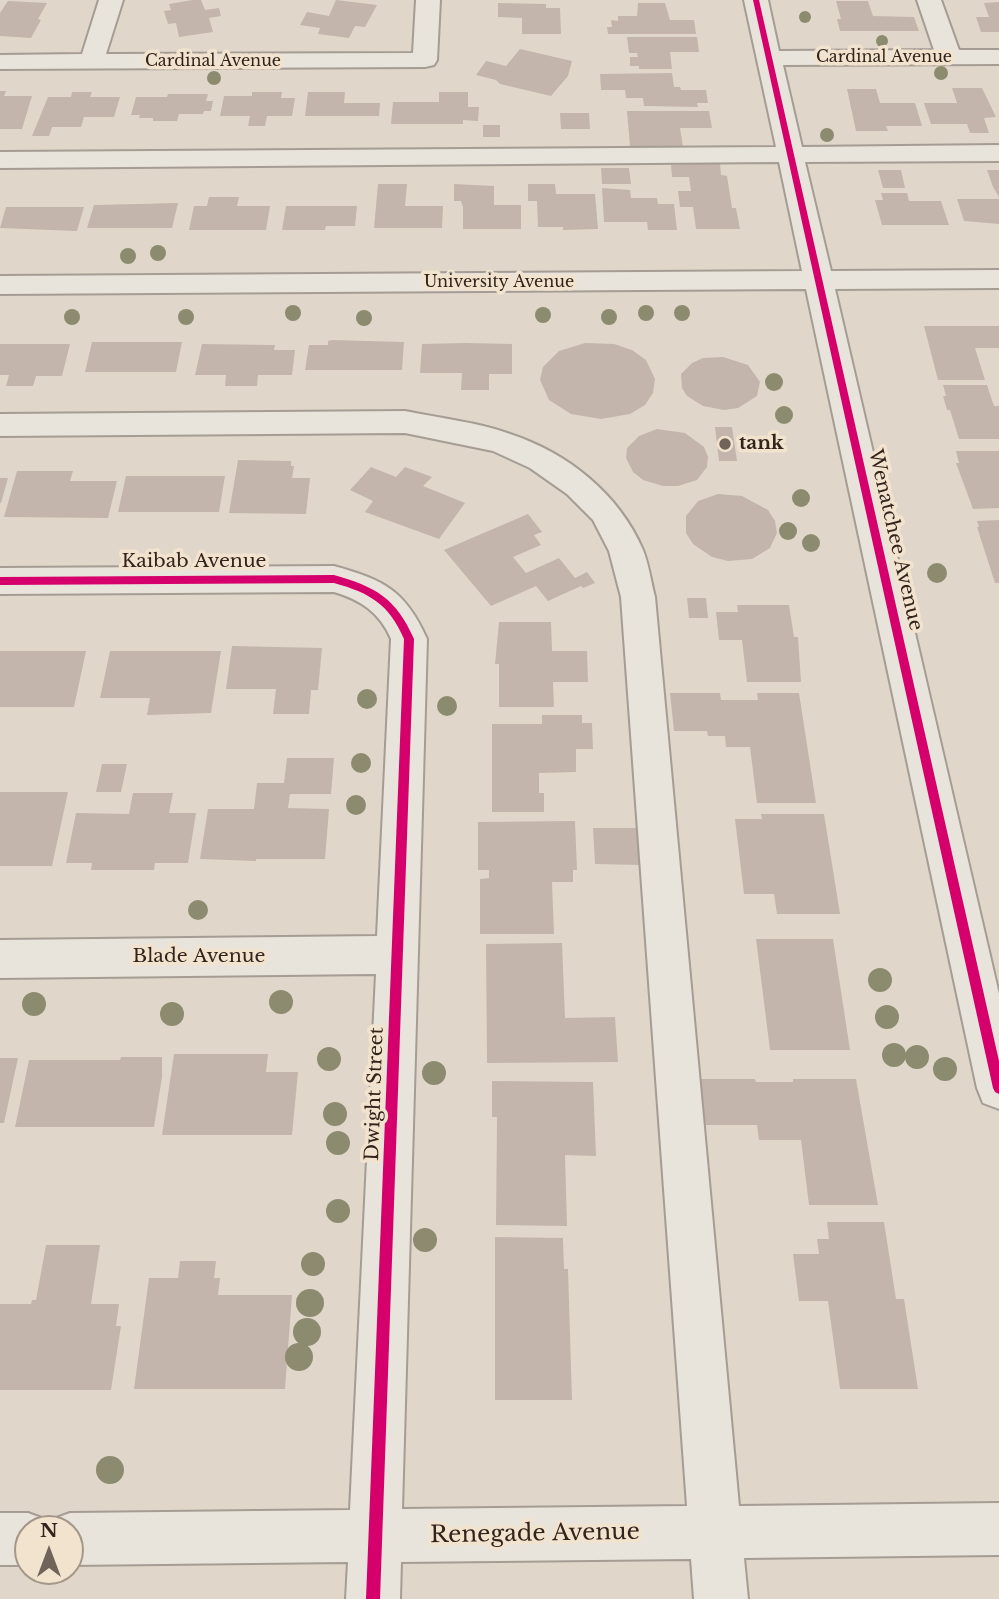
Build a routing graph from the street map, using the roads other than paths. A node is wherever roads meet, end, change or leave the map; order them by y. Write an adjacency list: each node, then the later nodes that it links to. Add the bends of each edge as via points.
1 (111, 0): 8 (street)
2 (428, 0): 8 (street, Cardinal Avenue, via 425,60)
3 (756, 0): 7 (street, Wenatchee Avenue)
4 (929, 0): 5 (street)
5 (949, 57): 6 (street, Cardinal Avenue); 7 (street, Cardinal Avenue)
6 (999, 57)
7 (769, 58): 11 (street, Wenatchee Avenue)
8 (92, 61): 9 (street, Cardinal Avenue)
9 (0, 62)
10 (999, 153): 11 (street)
11 (791, 154): 12 (street); 14 (street, Wenatchee Avenue)
12 (0, 160)
13 (999, 279): 14 (street, University Avenue)
14 (819, 280): 15 (street, University Avenue); 21 (street, Wenatchee Avenue)
15 (0, 285)
16 (0, 425): 23 (street, via 405,422 501,442 541,460 605,512 626,551 638,597)
17 (0, 581): 18 (street, Kaibab Avenue, via 334,579 362,586)
18 (384, 599): 19 (street, Dwight Street, via 401,618 409,639)
19 (398, 955): 20 (street, Blade Avenue); 24 (street, Dwight Street)
20 (0, 959)
21 (999, 1088)
22 (999, 1528): 23 (street, Renegade Avenue)
23 (716, 1532): 24 (street, Renegade Avenue); 27 (street)
24 (375, 1536): 25 (street, Renegade Avenue); 26 (street, Dwight Street)
25 (84, 1539)
26 (373, 1599)
27 (721, 1599)

